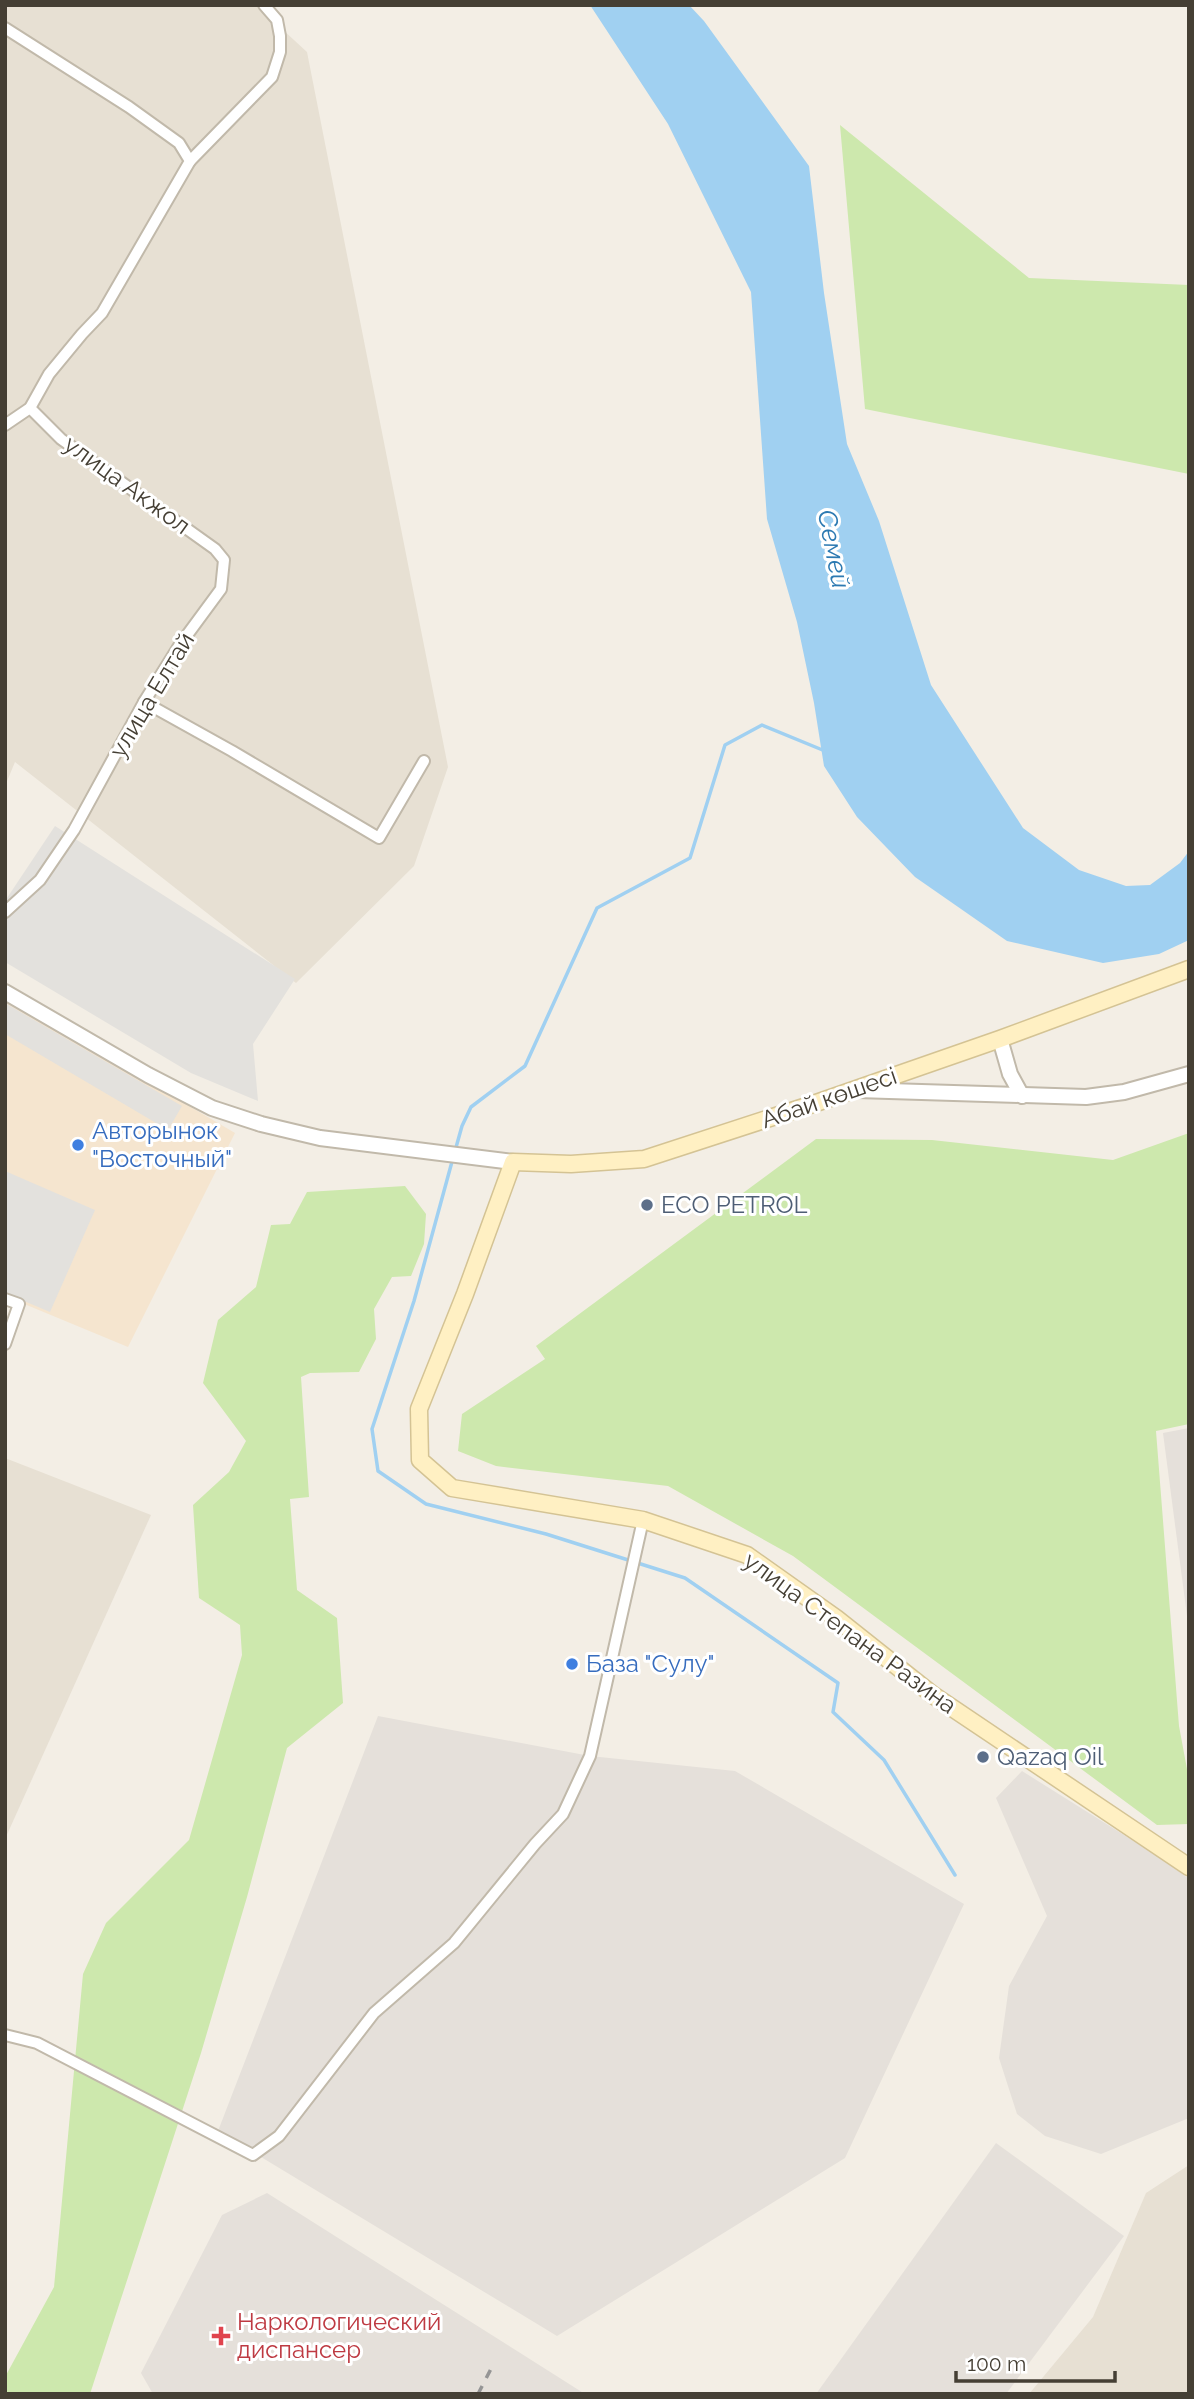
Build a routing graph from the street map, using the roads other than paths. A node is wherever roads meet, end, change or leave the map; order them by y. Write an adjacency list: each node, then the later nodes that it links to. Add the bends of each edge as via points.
1 (264, 5): 3 (street, via 277,20 281,36 272,77)
2 (5, 28): 3 (street, via 179,142)
3 (190, 161): 4 (street, via 102,313 49,374)
4 (30, 408): 5 (street); 6 (street, улица Акжол, via 61,439 179,521)
5 (5, 425)
6 (224, 560): 7 (street, улица Елтай, via 221,589)
7 (144, 702): 8 (street, via 379,838); 9 (street, улица Елтай, via 74,830 40,880)
8 (424, 761)
9 (5, 912)
10 (1189, 969): 12 (main road, Абай көшесі)
11 (5, 992): 16 (street, Абай көшесі, via 212,1108 296,1133)
12 (1000, 1039): 14 (main road, Абай көшесі); 15 (street)
13 (1189, 1074): 15 (street, via 1124,1092 1086,1097)
14 (851, 1090): 15 (street); 16 (main road, Абай көшесі, via 644,1159)
15 (1022, 1096)
16 (513, 1162): 19 (main road, улица Степана Разина, via 419,1409 420,1460 452,1488)
17 (5, 1298): 18 (street, via 19,1304)
18 (5, 1344)
19 (643, 1520): 20 (main road, улица Степана Разина, via 747,1555 933,1695); 21 (street, via 590,1756 563,1814 454,1943 374,2013 279,2136 253,2155 37,2043)
20 (1189, 1867)
21 (5, 2035)

